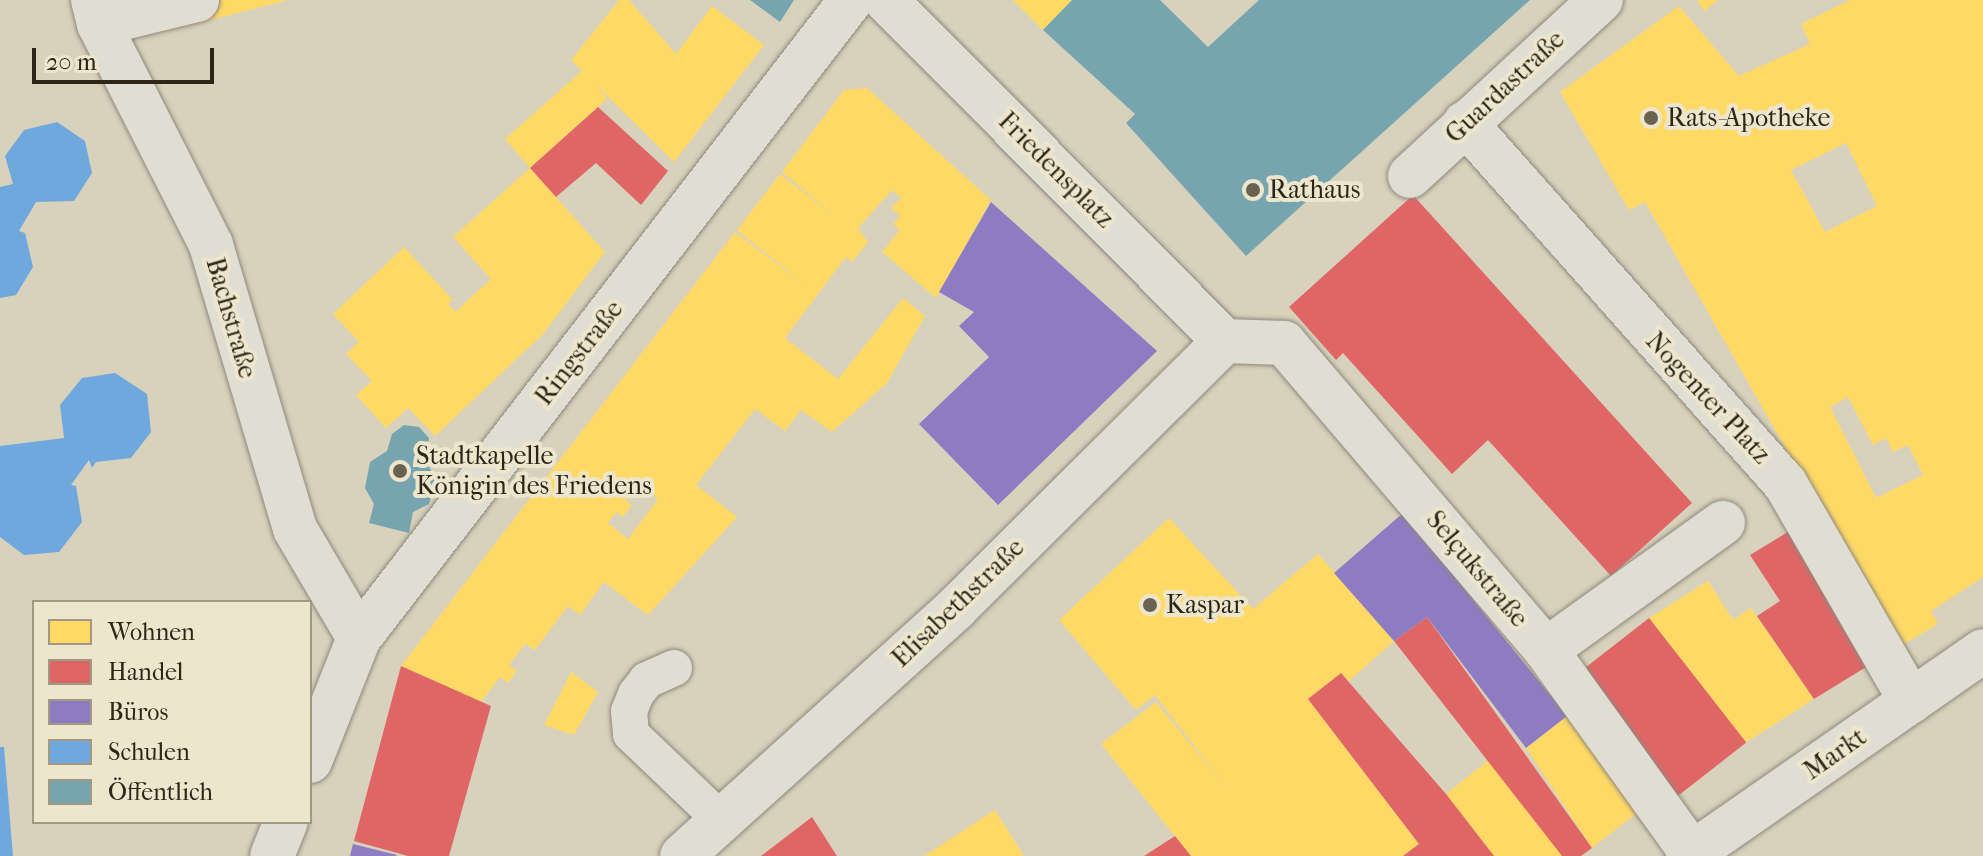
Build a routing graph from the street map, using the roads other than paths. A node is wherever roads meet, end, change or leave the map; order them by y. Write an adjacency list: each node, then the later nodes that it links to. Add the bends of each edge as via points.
1 (197, 0): 5 (street)
2 (851, 0): 10 (street, Ringstraße)
3 (886, 0): 8 (street, Friedensplatz)
4 (1601, 0): 6 (street, Guardastraße)
5 (96, 12): 10 (street, Bachstraße, via 211,245 282,497)
6 (1465, 123): 7 (street, Guardastraße); 14 (street, Nogenter Platz, via 1785,483)
7 (1410, 176)
8 (1225, 341): 11 (street, Selçukstraße, via 1284,343); 16 (street, Elisabethstraße, via 956,608)
9 (1723, 523): 11 (street)
10 (359, 638): 15 (street, Ringstraße)
11 (1546, 650): 18 (street, Selçukstraße)
12 (1983, 651): 14 (street, Markt)
13 (674, 668): 16 (lane, via 647,680 636,694 629,711 631,734)
14 (1911, 701): 18 (street, Markt)
15 (312, 756)
16 (722, 821): 20 (street, Elisabethstraße)
17 (285, 824): 19 (street)
18 (1690, 854)
19 (272, 856)
20 (682, 856)

